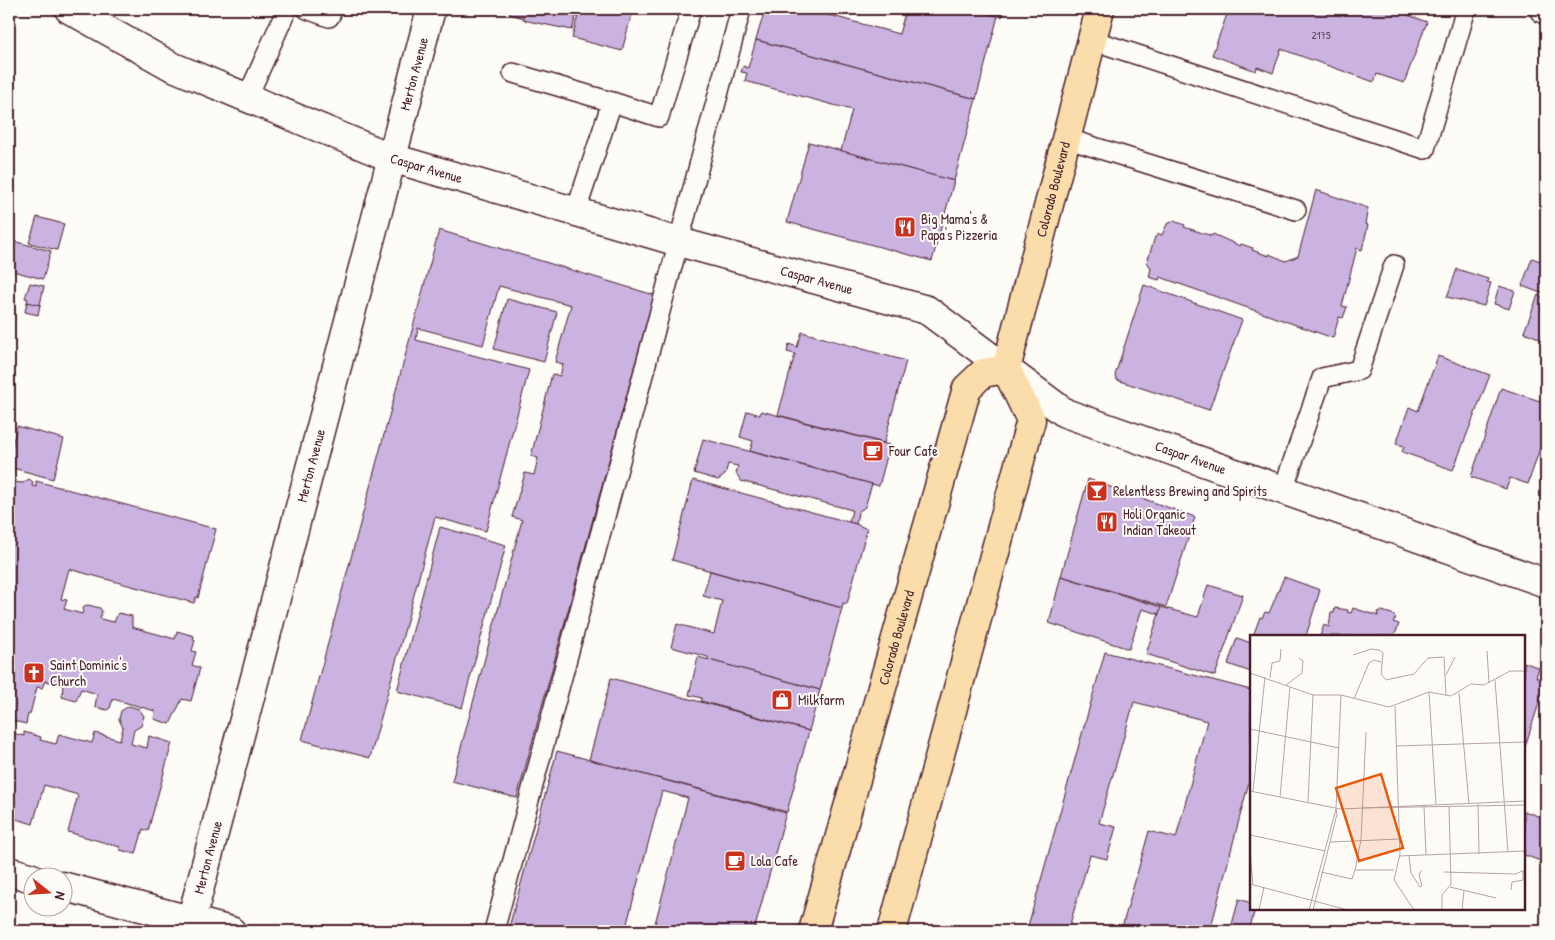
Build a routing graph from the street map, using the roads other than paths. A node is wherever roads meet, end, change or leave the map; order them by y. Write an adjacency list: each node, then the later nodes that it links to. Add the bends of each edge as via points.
1 (68, 9): 12 (street, Caspar Avenue, via 171,66)
2 (287, 9): 12 (lane)
3 (307, 9): 4 (lane, via 329,17)
4 (333, 9)
5 (431, 9): 15 (street, Merton Avenue)
6 (691, 9): 13 (lane, via 659,117)
7 (741, 9): 18 (lane)
8 (1100, 9): 10 (main road, Colorado Boulevard)
9 (1466, 9): 10 (lane, via 1425,149)
10 (1092, 40): 14 (main road, Colorado Boulevard)
11 (513, 73): 13 (lane)
12 (247, 98): 15 (street, Caspar Avenue)
13 (612, 102): 17 (lane)
14 (1065, 138): 16 (lane); 20 (main road, Colorado Boulevard)
15 (392, 158): 17 (street, Caspar Avenue); 26 (street, Merton Avenue)
16 (1296, 210)
17 (576, 211): 18 (street, Caspar Avenue)
18 (679, 242): 20 (street, Caspar Avenue, via 927,310); 28 (lane)
19 (1394, 265): 21 (lane, via 1359,370 1322,378)
20 (1006, 369): 21 (street, Caspar Avenue, via 1065,413); 29 (main road, Colorado Boulevard, via 982,373 966,388); 30 (main road, via 1031,420)
21 (1283, 490): 22 (street, Caspar Avenue)
22 (1546, 583)
23 (9, 871): 24 (street)
24 (22, 875)
25 (72, 889): 26 (street)
26 (191, 921): 27 (street)
27 (231, 931)
28 (494, 931)
29 (813, 931)
30 (895, 931)

